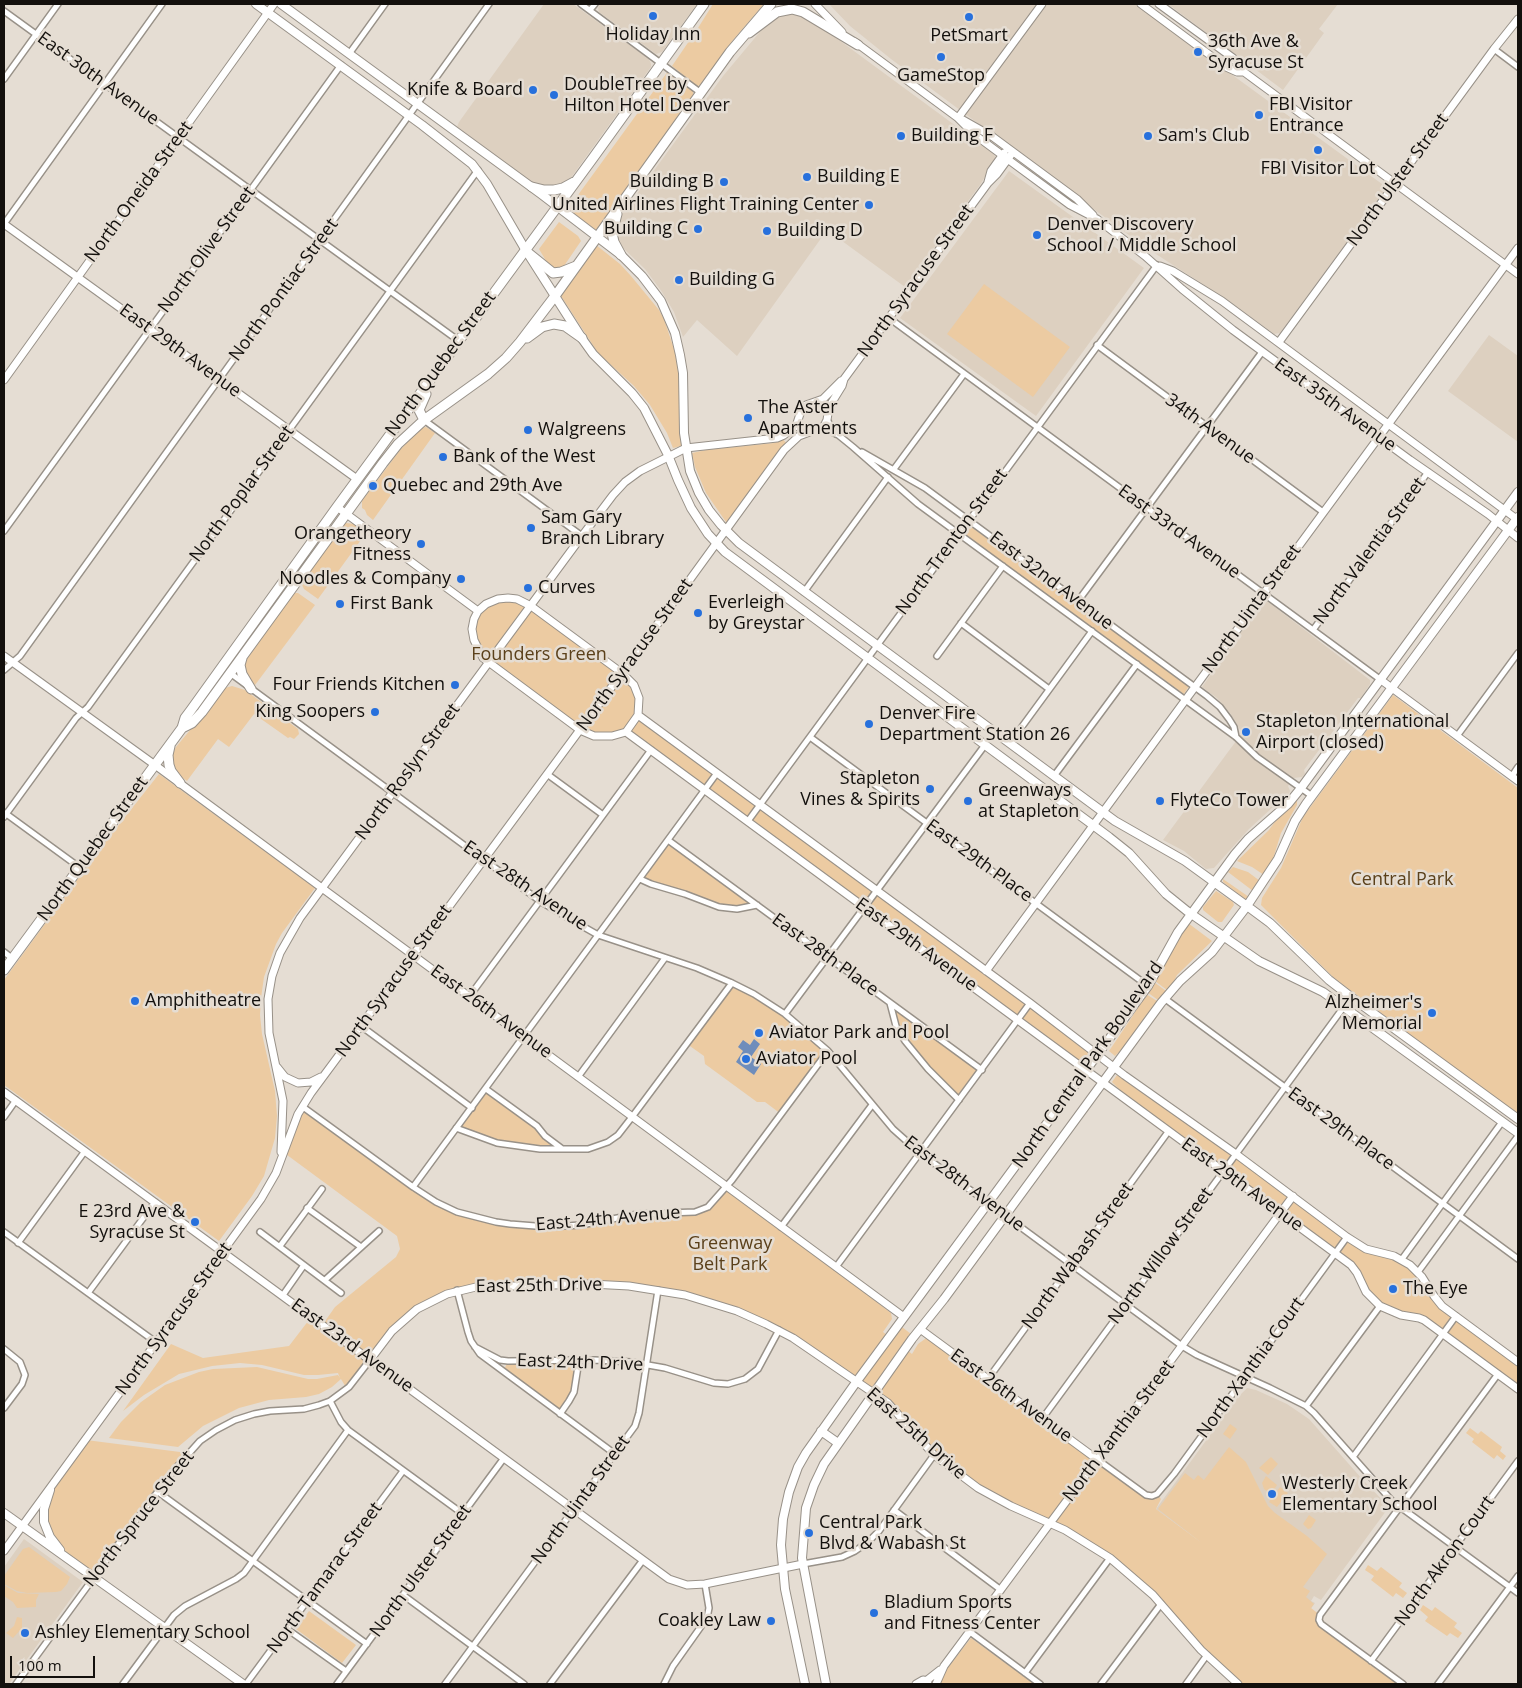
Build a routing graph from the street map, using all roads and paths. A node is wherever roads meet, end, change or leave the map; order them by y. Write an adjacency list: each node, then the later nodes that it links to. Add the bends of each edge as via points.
1 (58, 4): 20 (street)
2 (162, 4): 30 (street)
3 (256, 4): 18 (main road)
4 (274, 4): 18 (street, North Oneida Street)
5 (280, 4): 24 (main road)
6 (385, 4): 24 (street)
7 (489, 4): 32 (street, North Pontiac Street)
8 (581, 4): 16 (street)
9 (595, 4): 16 (street)
10 (704, 4): 25 (main road, North Quebec Street)
11 (771, 4): 21 (main road, North Quebec Street)
12 (815, 4): 22 (street, East 35th Avenue)
13 (1042, 4): 34 (street)
14 (1141, 4): 28 (street, via 1226,67)
15 (1159, 4): 28 (street, via 1233,58)
16 (590, 10): 25 (street)
17 (4, 11): 20 (street, East 30th Avenue)
18 (268, 12): 26 (main road); 35 (street, North Oneida Street)
19 (1518, 19): 23 (street, North Ulster Street)
20 (36, 34): 29 (street); 30 (street, East 30th Avenue)
21 (739, 41): 22 (main road, via 777,12 792,9 803,12); 31 (main road, North Quebec Street)
22 (858, 45): 34 (street, East 35th Avenue)
23 (1494, 49): 27 (street); 40 (street, North Ulster Street)
24 (349, 54): 32 (main road)
25 (662, 63): 31 (street); 39 (main road, North Quebec Street)
26 (340, 65): 33 (main road); 42 (street, North Olive Street)
27 (1518, 67)
28 (1244, 72): 40 (street)
29 (4, 78)
30 (105, 84): 35 (street, East 30th Avenue); 46 (street)
31 (701, 93): 43 (main road, North Quebec Street)
32 (418, 104): 33 (street, North Pontiac Street); 41 (main road)
33 (409, 116): 38 (main road, via 465,156); 48 (street, North Pontiac Street)
34 (958, 118): 36 (street, East 35th Avenue); 37 (street, East 35th Avenue)
35 (178, 137): 42 (street, East 30th Avenue); 56 (street, North Oneida Street)
36 (1011, 150): 37 (street, North Syracuse Street); 45 (street, East 35th Avenue, via 1077,198)
37 (1005, 158): 45 (street, East 35th Avenue, via 1070,205); 59 (street, North Syracuse Street, via 991,171 988,183)
38 (478, 170): 50 (main road); 57 (street, North Poplar Street)
39 (577, 180): 41 (main road, via 558,190); 44 (main road, North Quebec Street)
40 (1395, 183): 53 (street); 64 (street, North Ulster Street)
41 (532, 187): 44 (main road)
42 (251, 190): 48 (street, East 30th Avenue); 60 (street, North Olive Street)
43 (622, 202): 47 (main road, North Quebec Street); 51 (main road, via 612,233)
44 (558, 207): 47 (main road); 50 (main road, North Quebec Street)
45 (1097, 220): 52 (street, East 35th Avenue)
46 (4, 224): 56 (street, East 29th Avenue)
47 (597, 237): 51 (main road); 54 (main road, North Quebec Street)
48 (320, 240): 57 (street, East 30th Avenue); 71 (street, North Pontiac Street)
49 (1518, 248): 53 (street, North Uinta Street)
50 (526, 251): 54 (main road, via 553,273); 58 (main road); 62 (main road, North Quebec Street)
51 (621, 255): 85 (main road, via 653,289 675,333 683,374)
52 (1157, 264): 64 (street, East 35th Avenue, via 1216,297); 65 (street, North Trenton Street); 66 (street, East 35th Avenue, via 1203,307)
53 (1506, 265): 55 (street); 76 (street, North Uinta Street)
54 (576, 266): 58 (main road, North Quebec Street)
55 (1518, 274)
56 (78, 278): 60 (street, East 29th Avenue); 70 (street, North Oneida Street)
57 (390, 290): 62 (street, East 30th Avenue); 80 (street, North Poplar Street)
58 (555, 296): 61 (main road); 63 (main road, North Quebec Street)
59 (888, 318): 68 (street, East 33rd Avenue); 69 (street, North Syracuse Street)
60 (149, 329): 71 (street, East 29th Avenue); 102 (street, North Olive Street)
61 (582, 338): 63 (main road, via 565,326 551,324); 86 (main road, via 644,408)
62 (459, 341): 67 (main road, North Quebec Street)
63 (520, 342): 75 (main road, North Quebec Street, via 488,374)
64 (1279, 342): 76 (street, East 35th Avenue)
65 (1097, 345): 77 (street, 34th Avenue); 78 (street, North Trenton Street)
66 (1262, 352): 77 (street); 83 (street, East 35th Avenue)
67 (440, 367): 75 (main road, via 420,406); 90 (main road, North Quebec Street)
68 (964, 374): 78 (street, East 33rd Avenue); 87 (street)
69 (844, 379): 72 (street, North Syracuse Street, via 825,398); 74 (street, North Syracuse Street)
70 (4, 380)
71 (220, 380): 80 (street, East 29th Avenue); 124 (street, North Pontiac Street)
72 (815, 403): 73 (street, via 806,405); 74 (street, via 823,406)
73 (800, 417): 81 (street, via 804,426); 85 (street, North Roslyn Street, via 791,431 777,438)
74 (827, 417): 79 (street); 82 (street, East 32nd Avenue)
75 (424, 420): 96 (main road, North Quebec Street, via 393,450); 104 (street)
76 (1388, 423): 83 (street, North Uinta Street); 94 (street, East 35th Avenue)
77 (1207, 426): 93 (street); 95 (street, 34th Avenue)
78 (1037, 427): 93 (street, East 33rd Avenue); 98 (street, North Trenton Street)
79 (820, 428): 81 (street); 82 (street, East 32nd Avenue)
80 (288, 429): 90 (street, East 29th Avenue); 135 (street, North Poplar Street)
81 (812, 430): 100 (street, North Syracuse Street, via 788,445)
82 (836, 434): 84 (street, East 32nd Avenue)
83 (1378, 437): 88 (street, East 35th Avenue); 95 (street, North Uinta Street)
84 (853, 446): 87 (street, East 32nd Avenue); 89 (street, East 32nd Avenue)
85 (686, 448): 86 (street, North Roslyn Street); 100 (main road, via 690,471 701,497)
86 (668, 455): 104 (street, North Roslyn Street, via 625,482); 106 (main road, via 691,508)
87 (894, 469): 98 (street, East 32nd Avenue)
88 (1428, 472): 99 (street, East 35th Avenue); 114 (street, North Valentia Street)
89 (888, 477): 103 (street, East 32nd Avenue); 108 (street)
90 (357, 479): 92 (main road, North Quebec Street)
91 (1518, 492): 94 (main road, North Central Park Boulevard)
92 (336, 507): 96 (street); 119 (main road, North Quebec Street)
93 (1147, 508): 109 (street, East 33rd Avenue); 110 (street)
94 (1505, 510): 97 (street, East 35th Avenue); 99 (main road, North Central Park Boulevard)
95 (1323, 512): 109 (street, North Uinta Street)
96 (346, 514): 112 (street); 117 (main road, North Quebec Street)
97 (1518, 518): 101 (main road, North Central Park Boulevard)
98 (969, 520): 103 (street, North Trenton Street); 110 (street, East 32nd Avenue)
99 (1497, 521): 101 (street, East 35th Avenue); 129 (main road, North Central Park Boulevard)
100 (726, 530): 106 (street, North Syracuse Street); 108 (main road)
101 (1508, 530): 105 (street, East 35th Avenue); 131 (main road, North Central Park Boulevard)
102 (4, 532)
103 (959, 534): 107 (street, East 32nd Avenue); 116 (street, North Trenton Street)
104 (582, 536): 111 (street, North Roslyn Street)
105 (1518, 538)
106 (716, 544): 122 (main road); 128 (street, North Syracuse Street)
107 (1003, 566): 113 (street); 115 (street, East 32nd Avenue)
108 (803, 592): 116 (main road)
109 (1263, 593): 114 (street, East 33rd Avenue); 130 (street, North Uinta Street)
110 (1078, 601): 130 (street, East 32nd Avenue)
111 (531, 606): 112 (street, via 508,598 486,604); 123 (street, North Roslyn Street); 128 (street)
112 (478, 611): 123 (street, via 472,629 474,640 483,658)
113 (961, 623): 121 (street); 133 (street)
114 (1313, 630): 129 (street, East 33rd Avenue)
115 (1092, 631): 125 (street, East 32nd Avenue); 133 (street)
116 (877, 646): 122 (street, North Trenton Street); 143 (main road)
117 (247, 650): 127 (main road, North Quebec Street); 132 (main road, via 240,668)
118 (1518, 653): 140 (street)
119 (230, 654): 127 (main road); 137 (main road, North Quebec Street, via 190,710)
120 (4, 656): 124 (street, East 26th Avenue)
121 (937, 656)
122 (867, 658): 141 (street, North Trenton Street); 145 (main road)
123 (489, 662): 138 (street); 156 (street, North Roslyn Street)
124 (13, 663): 126 (street, North Pontiac Street); 135 (street, East 26th Avenue)
125 (1137, 664): 134 (street, East 32nd Avenue); 151 (street)
126 (4, 670)
127 (230, 673): 132 (street, East 28th Avenue); 137 (main road, North Quebec Street, via 192,723)
128 (622, 673): 136 (street, via 634,685 639,698); 138 (street, North Syracuse Street)
129 (1381, 680): 131 (street, East 33rd Avenue); 154 (main road, North Central Park Boulevard)
130 (1194, 687): 134 (street, North Uinta Street); 142 (street, East 32nd Avenue, via 1220,707 1234,727)
131 (1392, 688): 140 (street, East 33rd Avenue); 157 (main road, North Central Park Boulevard)
132 (251, 689): 156 (street, East 28th Avenue)
133 (1050, 689): 143 (street)
134 (1185, 700): 142 (street, East 32nd Avenue); 159 (street, North Uinta Street)
135 (82, 712): 147 (street, East 26th Avenue); 160 (street, North Poplar Street)
136 (638, 715): 139 (street); 149 (street, East 29th Avenue)
137 (182, 728): 144 (main road, North Quebec Street)
138 (580, 730): 139 (street, via 594,736); 150 (street, North Syracuse Street)
139 (626, 732): 146 (street, East 29th Avenue)
140 (1458, 736): 152 (street, East 33rd Avenue)
141 (810, 737): 158 (street, North Trenton Street); 163 (street, East 29th Place)
142 (1236, 737): 154 (street, via 1257,757)
143 (1010, 743): 151 (main road)
144 (170, 744): 147 (main road, North Quebec Street); 153 (main road, via 169,766)
145 (985, 745): 163 (street); 164 (main road)
146 (651, 750): 155 (street, East 29th Avenue); 161 (street)
147 (155, 765): 153 (street, East 26th Avenue); 167 (main road, North Quebec Street)
148 (1518, 767): 152 (street)
149 (718, 773): 155 (street); 158 (street, East 29th Avenue)
150 (547, 774): 161 (street); 166 (street, North Syracuse Street)
151 (1054, 776): 159 (main road)
152 (1515, 778)
153 (180, 783): 170 (street, East 26th Avenue)
154 (1301, 788): 157 (street); 169 (main road, North Central Park Boulevard, via 1288,804 1248,839)
155 (705, 790): 162 (street, East 29th Avenue); 165 (street)
156 (392, 793): 166 (street, East 28th Avenue); 170 (street, North Roslyn Street)
157 (1312, 796): 175 (main road, North Central Park Boulevard, via 1295,821 1269,875)
158 (760, 804): 162 (street, North Trenton Street); 171 (street, East 29th Avenue)
159 (1102, 812): 164 (street, North Uinta Street); 169 (main road, via 1134,834 1185,861)
160 (4, 814): 167 (street)
161 (603, 815): 172 (street)
162 (748, 821): 176 (street, East 29th Avenue)
163 (927, 823): 171 (street); 173 (street, East 29th Place)
164 (1093, 825): 173 (street, North Uinta Street); 177 (main road)
165 (668, 840): 168 (street); 174 (street, East 28th Place)
166 (483, 860): 172 (street, East 28th Avenue); 181 (street, North Syracuse Street)
167 (79, 867): 183 (main road, North Quebec Street)
168 (640, 879): 174 (street, via 719,907 737,909); 178 (street)
169 (1214, 883): 175 (main road); 177 (main road, North Central Park Boulevard)
170 (322, 888): 181 (street, East 26th Avenue); 201 (street, North Roslyn Street, via 290,934 272,976 268,1020)
171 (877, 890): 176 (street); 186 (street, East 29th Avenue)
172 (540, 901): 178 (street, East 28th Avenue); 189 (street)
173 (1036, 903): 186 (street, North Uinta Street); 188 (street, East 29th Place)
174 (757, 905): 182 (street, East 28th Place)
175 (1247, 906): 179 (main road, North Central Park Boulevard); 190 (main road)
176 (864, 907): 182 (street); 196 (street, East 29th Avenue)
177 (1191, 914): 179 (main road); 188 (main road, North Central Park Boulevard)
178 (598, 935): 184 (street, East 28th Avenue); 198 (street)
179 (1224, 937): 191 (main road, North Central Park Boulevard, via 1206,959); 194 (main road, via 1259,961 1314,987)
180 (4, 952): 183 (street)
181 (413, 955): 189 (street, East 26th Avenue); 197 (street, North Syracuse Street)
182 (827, 957): 192 (street, East 28th Place); 195 (street)
183 (12, 958): 185 (main road, North Quebec Street)
184 (665, 958): 187 (street, East 28th Avenue); 206 (street)
185 (4, 970)
186 (986, 971): 193 (street, East 29th Avenue)
187 (732, 983): 195 (street, East 28th Avenue); 217 (street)
188 (1148, 986): 200 (main road, North Central Park Boulevard)
189 (470, 997): 198 (street, East 26th Avenue)
190 (1351, 997): 194 (street, North Willow Street); 218 (main road)
191 (1164, 998): 202 (main road, North Central Park Boulevard); 208 (street, East 29th Place)
192 (890, 1003): 203 (street, East 28th Place); 212 (street, via 896,1026 905,1041)
193 (1030, 1003): 196 (street); 200 (street, East 29th Avenue)
194 (1344, 1007): 208 (street, North Willow Street); 219 (main road)
195 (785, 1014): 199 (street, East 28th Avenue)
196 (1018, 1020): 203 (street); 204 (street, East 29th Avenue)
197 (360, 1026): 205 (street, North Syracuse Street); 215 (street)
198 (524, 1037): 206 (street, East 26th Avenue); 209 (street)
199 (828, 1051): 213 (street, East 28th Avenue); 229 (street)
200 (1098, 1055): 202 (street, East 29th Avenue); 204 (main road, North Central Park Boulevard)
201 (275, 1064): 205 (street, via 285,1077 298,1083 311,1082); 227 (street, North Roslyn Street, via 283,1110)
202 (1113, 1067): 207 (main road, North Central Park Boulevard); 226 (street, East 29th Avenue)
203 (982, 1070): 212 (street)
204 (1086, 1070): 207 (street, East 29th Avenue); 235 (main road, North Central Park Boulevard)
205 (324, 1075): 214 (street, North Syracuse Street)
206 (578, 1077): 217 (street, East 26th Avenue)
207 (1103, 1082): 221 (street, East 29th Avenue); 238 (main road, North Central Park Boulevard)
208 (1285, 1087): 226 (street, North Willow Street); 234 (street, East 29th Place)
209 (486, 1089): 215 (street); 223 (street)
210 (4, 1092): 211 (street, East 23rd Avenue)
211 (16, 1100): 216 (street); 224 (street, East 23rd Avenue)
212 (959, 1100): 225 (street)
213 (872, 1105): 225 (street, East 28th Avenue); 240 (street)
214 (303, 1107): 227 (street, North Syracuse Street); 230 (street, East 24th Avenue)
215 (472, 1108): 220 (street)
216 (4, 1116)
217 (632, 1117): 223 (street, via 608,1142 588,1149); 229 (street, East 26th Avenue)
218 (1518, 1119)
219 (1502, 1122): 222 (main road); 234 (street)
220 (456, 1128): 223 (street, via 509,1145); 230 (street)
221 (1168, 1132): 228 (street, East 29th Avenue); 252 (street, North Wabash Street)
222 (1518, 1135): 239 (street)
223 (561, 1148)
224 (85, 1151): 233 (street, East 23rd Avenue); 245 (street)
225 (920, 1153): 235 (street, East 28th Avenue); 254 (street)
226 (1236, 1154): 228 (street, North Willow Street); 232 (street, East 29th Avenue)
227 (280, 1160): 248 (street, North Syracuse Street, via 261,1199)
228 (1223, 1171): 237 (street, East 29th Avenue); 262 (street, North Willow Street)
229 (727, 1187): 230 (street, East 24th Avenue, via 708,1207 695,1212 638,1214 581,1225 548,1227 471,1216); 240 (street, East 26th Avenue)
230 (413, 1188)
231 (322, 1189): 236 (street)
232 (1293, 1196): 237 (street, North Xanthia Street); 244 (street, East 29th Avenue)
233 (155, 1202): 248 (street, East 23rd Avenue); 259 (street)
234 (1443, 1203): 239 (street, East 29th Place); 250 (street)
235 (988, 1204): 238 (street, East 28th Avenue); 265 (main road, North Central Park Boulevard)
236 (307, 1208): 246 (street); 247 (street)
237 (1280, 1214): 249 (street, East 29th Avenue); 270 (street, North Xanthia Street)
238 (1005, 1216): 252 (street, East 28th Avenue); 266 (main road, North Central Park Boulevard)
239 (1460, 1216): 251 (street, East 29th Place); 255 (street)
240 (781, 1227): 254 (street, East 26th Avenue)
241 (379, 1231): 247 (street)
242 (4, 1232): 245 (street)
243 (260, 1232): 246 (street)
244 (1347, 1237): 249 (street, North Xanthia Court); 250 (street, East 29th Avenue, via 1366,1249)
245 (18, 1242): 259 (street)
246 (280, 1246): 253 (street)
247 (360, 1247): 256 (street)
248 (223, 1251): 261 (street, East 23rd Avenue); 269 (street, North Syracuse Street)
249 (1335, 1254): 263 (street, East 29th Avenue, via 1351,1265 1366,1292); 280 (street, North Xanthia Court)
250 (1402, 1259): 255 (street, East 29th Avenue)
251 (1518, 1259)
252 (1072, 1264): 262 (street, East 28th Avenue); 281 (street, North Wabash Street)
253 (304, 1265): 256 (street); 261 (street)
254 (836, 1267): 265 (street, East 26th Avenue)
255 (1418, 1272): 264 (street, East 29th Avenue, via 1437,1301)
256 (325, 1280): 260 (street)
257 (456, 1290): 258 (street, East 25th Drive, via 489,1286 591,1284); 271 (street); 273 (street, East 25th Drive, via 411,1313)
258 (658, 1290): 267 (street, East 25th Drive, via 722,1306); 277 (street, North Uinta Street)
259 (88, 1293): 269 (street)
260 (341, 1293)
261 (282, 1295): 273 (street, East 23rd Avenue)
262 (1126, 1304): 270 (street, East 28th Avenue); 289 (street, North Willow Street)
263 (1380, 1306): 268 (street, East 29th Avenue, via 1424,1320); 286 (street)
264 (1456, 1316): 268 (street); 276 (street, East 29th Avenue)
265 (904, 1317): 282 (main road, North Central Park Boulevard)
266 (920, 1329): 281 (street, East 26th Avenue); 284 (main road, North Central Park Boulevard)
267 (779, 1330): 277 (street, East 24th Drive, via 758,1369 745,1380 733,1384 717,1384); 282 (street, East 25th Drive)
268 (1443, 1334): 279 (street, East 29th Avenue); 295 (street)
269 (157, 1343): 300 (street, North Syracuse Street)
270 (1182, 1346): 280 (street, East 28th Avenue); 297 (street, North Xanthia Street)
271 (474, 1347): 275 (street, East 24th Drive, via 491,1357); 278 (street)
272 (4, 1349): 287 (street, via 20,1362 24,1371 24,1380)
273 (370, 1360): 285 (street, North Spruce Street, via 349,1388); 296 (street, East 23rd Avenue)
274 (579, 1360): 275 (street, East 24th Drive); 277 (street, East 24th Drive); 288 (street, via 574,1392)
275 (508, 1361): 278 (street)
276 (1518, 1362)
277 (646, 1364): 293 (street, North Uinta Street, via 636,1422)
278 (504, 1373): 288 (street)
279 (1498, 1374): 283 (street, East 29th Avenue); 303 (street)
280 (1245, 1377): 286 (street, East 28th Avenue); 302 (street, North Xanthia Court, via 1174,1474)
281 (988, 1379): 289 (street, East 26th Avenue)
282 (857, 1381): 284 (street, East 25th Drive); 291 (main road, North Central Park Boulevard)
283 (1518, 1389)
284 (873, 1393): 292 (main road, North Central Park Boulevard); 294 (street, East 25th Drive, via 893,1408)
285 (330, 1401): 290 (street); 301 (street, North Spruce Street, via 304,1408 254,1414 216,1430 188,1453)
286 (1306, 1406): 295 (street, East 28th Avenue)
287 (4, 1408)
288 (560, 1414): 293 (street)
289 (1042, 1419): 297 (street, East 26th Avenue)
290 (348, 1430): 299 (street); 315 (street)
291 (821, 1431): 292 (main road); 317 (main road, North Central Park Boulevard, via 802,1460 789,1492 782,1527)
292 (838, 1443): 316 (main road, North Central Park Boulevard, via 820,1471 806,1508)
293 (614, 1454): 304 (street, North Uinta Street)
294 (934, 1455): 305 (street); 308 (street, East 25th Drive, via 990,1495)
295 (1352, 1457): 303 (street, East 28th Avenue)
296 (504, 1458): 304 (street, East 23rd Avenue); 307 (street, North Ulster Street)
297 (1098, 1460): 302 (street, East 26th Avenue); 308 (street, North Xanthia Street)
298 (1518, 1461): 310 (street, North Akron Court)
299 (403, 1471): 307 (street); 325 (street, North Tamarac Street)
300 (50, 1490): 309 (street, North Syracuse Street); 312 (main road, via 44,1508 44,1522)
301 (158, 1492): 315 (street); 319 (street, North Spruce Street)
302 (1152, 1496)
303 (1400, 1507): 310 (street, East 28th Avenue); 333 (street, via 1319,1620)
304 (574, 1509): 314 (street, East 23rd Avenue); 331 (street, North Uinta Street)
305 (894, 1510): 316 (street, via 873,1538 855,1551); 322 (street)
306 (4, 1513): 309 (main road)
307 (463, 1514): 324 (street, North Ulster Street)
308 (1051, 1523): 313 (street, East 25th Drive); 322 (street, North Xanthia Street)
309 (22, 1526): 311 (street, North Syracuse Street); 312 (main road)
310 (1455, 1547): 321 (street, East 28th Avenue); 333 (street, North Akron Court)
311 (4, 1551)
312 (64, 1556): 319 (main road)
313 (1110, 1558): 326 (street, East 25th Drive); 336 (street)
314 (643, 1560): 320 (street, East 23rd Avenue, via 678,1583); 344 (street)
315 (254, 1561): 325 (street); 327 (street, via 236,1579 185,1606)
316 (803, 1564): 317 (street, East 23rd Avenue); 347 (main road, North Central Park Boulevard)
317 (782, 1569): 320 (street, East 23rd Avenue); 346 (main road, North Central Park Boulevard)
318 (1518, 1576): 321 (street)
319 (93, 1577): 327 (main road); 338 (street, North Spruce Street)
320 (705, 1584): 345 (street, via 709,1608 707,1618 672,1666)
321 (1510, 1587): 323 (street, East 28th Avenue); 354 (street)
322 (1001, 1590): 329 (street, North Xanthia Street)
323 (1518, 1593)
324 (403, 1595): 330 (street, North Ulster Street); 331 (street)
325 (308, 1601): 328 (street, North Tamarac Street); 330 (street)
326 (1161, 1604): 332 (street, East 25th Drive); 350 (street)
327 (164, 1627): 339 (street); 340 (main road)
328 (287, 1629): 335 (street); 340 (street, North Tamarac Street)
329 (970, 1632): 334 (street, North Xanthia Street); 336 (street)
330 (367, 1644): 335 (street, North Ulster Street)
331 (472, 1647): 342 (street, North Uinta Street); 343 (street)
332 (1207, 1655): 351 (street); 352 (street, East 25th Drive)
333 (1371, 1661): 353 (street)
334 (944, 1666): 337 (street, North Xanthia Street); 337 (street, North Xanthia Street)
335 (346, 1671): 341 (street, North Ulster Street)
336 (1025, 1673): 349 (street)
337 (931, 1683): 348 (street, via 919,1681)
338 (16, 1684)
339 (123, 1684)
340 (244, 1684)
341 (336, 1684)
342 (445, 1684)
343 (524, 1684)
344 (550, 1684)
345 (664, 1684)
346 (805, 1684)
347 (826, 1684)
348 (916, 1684)
349 (1040, 1684)
350 (1101, 1684)
351 (1186, 1684)
352 (1238, 1684)
353 (1403, 1684)
354 (1438, 1684)

